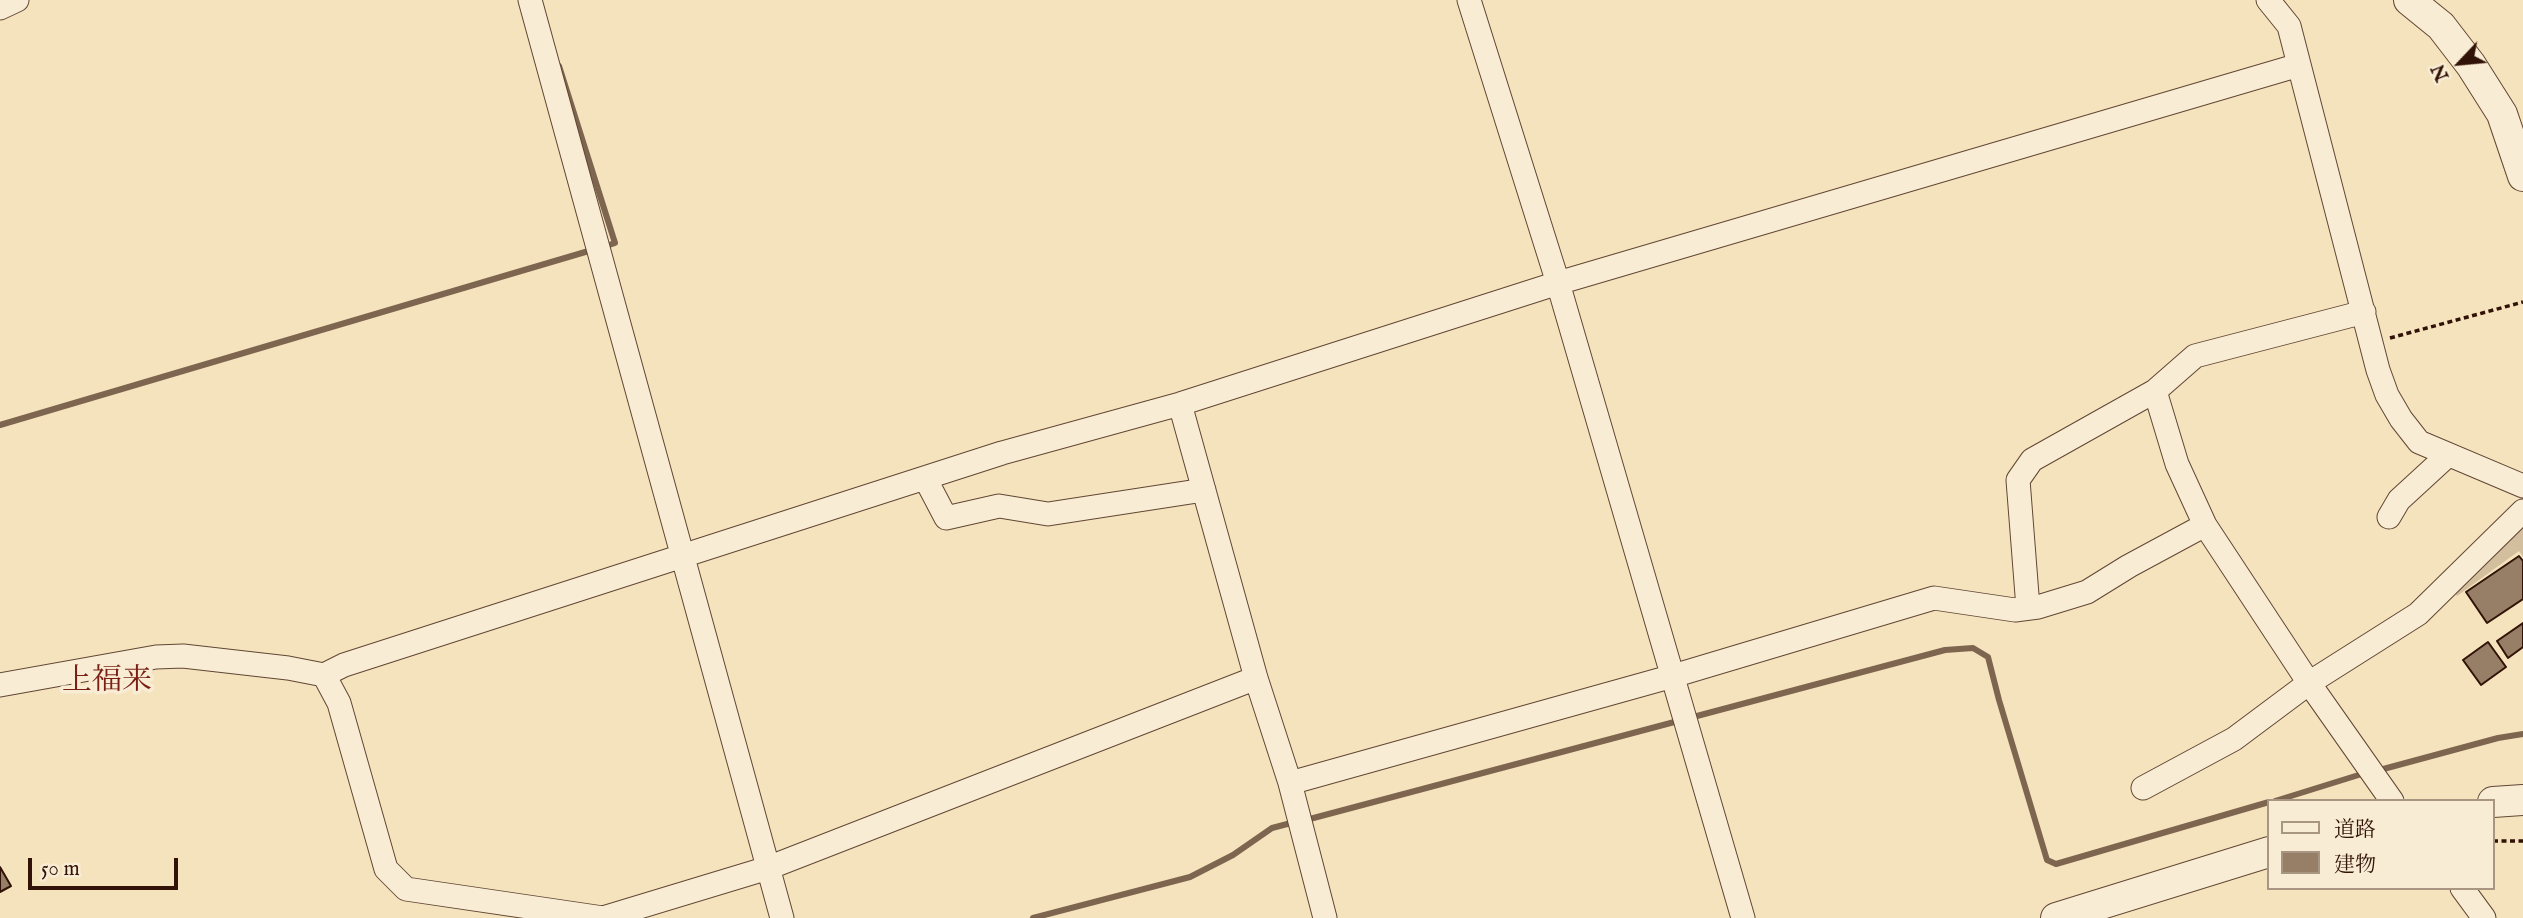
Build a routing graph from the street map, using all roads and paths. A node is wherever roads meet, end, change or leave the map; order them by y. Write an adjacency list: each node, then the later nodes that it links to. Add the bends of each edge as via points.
1 (17, 0): 6 (street)
2 (530, 0): 22 (street)
3 (1469, 0): 9 (street)
4 (2267, 0): 7 (street, via 2289,26)
5 (2409, 0): 8 (street, via 2441,26 2484,84 2502,114)
6 (0, 8)
7 (2299, 65): 9 (street); 11 (street)
8 (2523, 176)
9 (1558, 283): 14 (street); 25 (street)
10 (2523, 302): 12 (path)
11 (2364, 312): 12 (street); 13 (street, via 2195,356)
12 (2372, 343): 15 (street, via 2387,395 2401,419 2419,442)
13 (2155, 391): 21 (street, via 2177,464); 23 (street, via 2032,460 2018,480)
14 (1180, 404): 16 (street); 18 (street)
15 (2448, 455): 17 (street); 20 (street, via 2399,500)
16 (925, 478): 18 (street, via 946,518 999,506 1048,514); 22 (street)
17 (2523, 486)
18 (1203, 490): 26 (street)
19 (2523, 511): 27 (street, via 2418,614)
20 (2389, 517)
21 (2205, 526): 23 (street, via 2087,592); 27 (street)
22 (681, 555): 24 (street); 37 (street)
23 (2028, 608): 25 (street, via 1934,598)
24 (324, 675): 28 (street, via 183,656); 37 (street, via 339,703 386,869 406,889 603,918)
25 (1672, 676): 29 (street); 41 (street)
26 (1256, 678): 29 (street); 37 (street)
27 (2309, 683): 30 (street, via 2234,739); 31 (street)
28 (0, 685)
29 (1290, 783): 40 (street)
30 (2143, 788)
31 (2391, 799)
32 (2523, 800): 33 (street)
33 (2495, 802)
34 (2495, 841): 35 (path)
35 (2523, 841)
36 (2268, 852): 42 (street)
37 (768, 868): 39 (street)
38 (2463, 890): 43 (street)
39 (782, 918)
40 (1325, 918)
41 (1743, 918)
42 (2056, 918)
43 (2484, 918)

